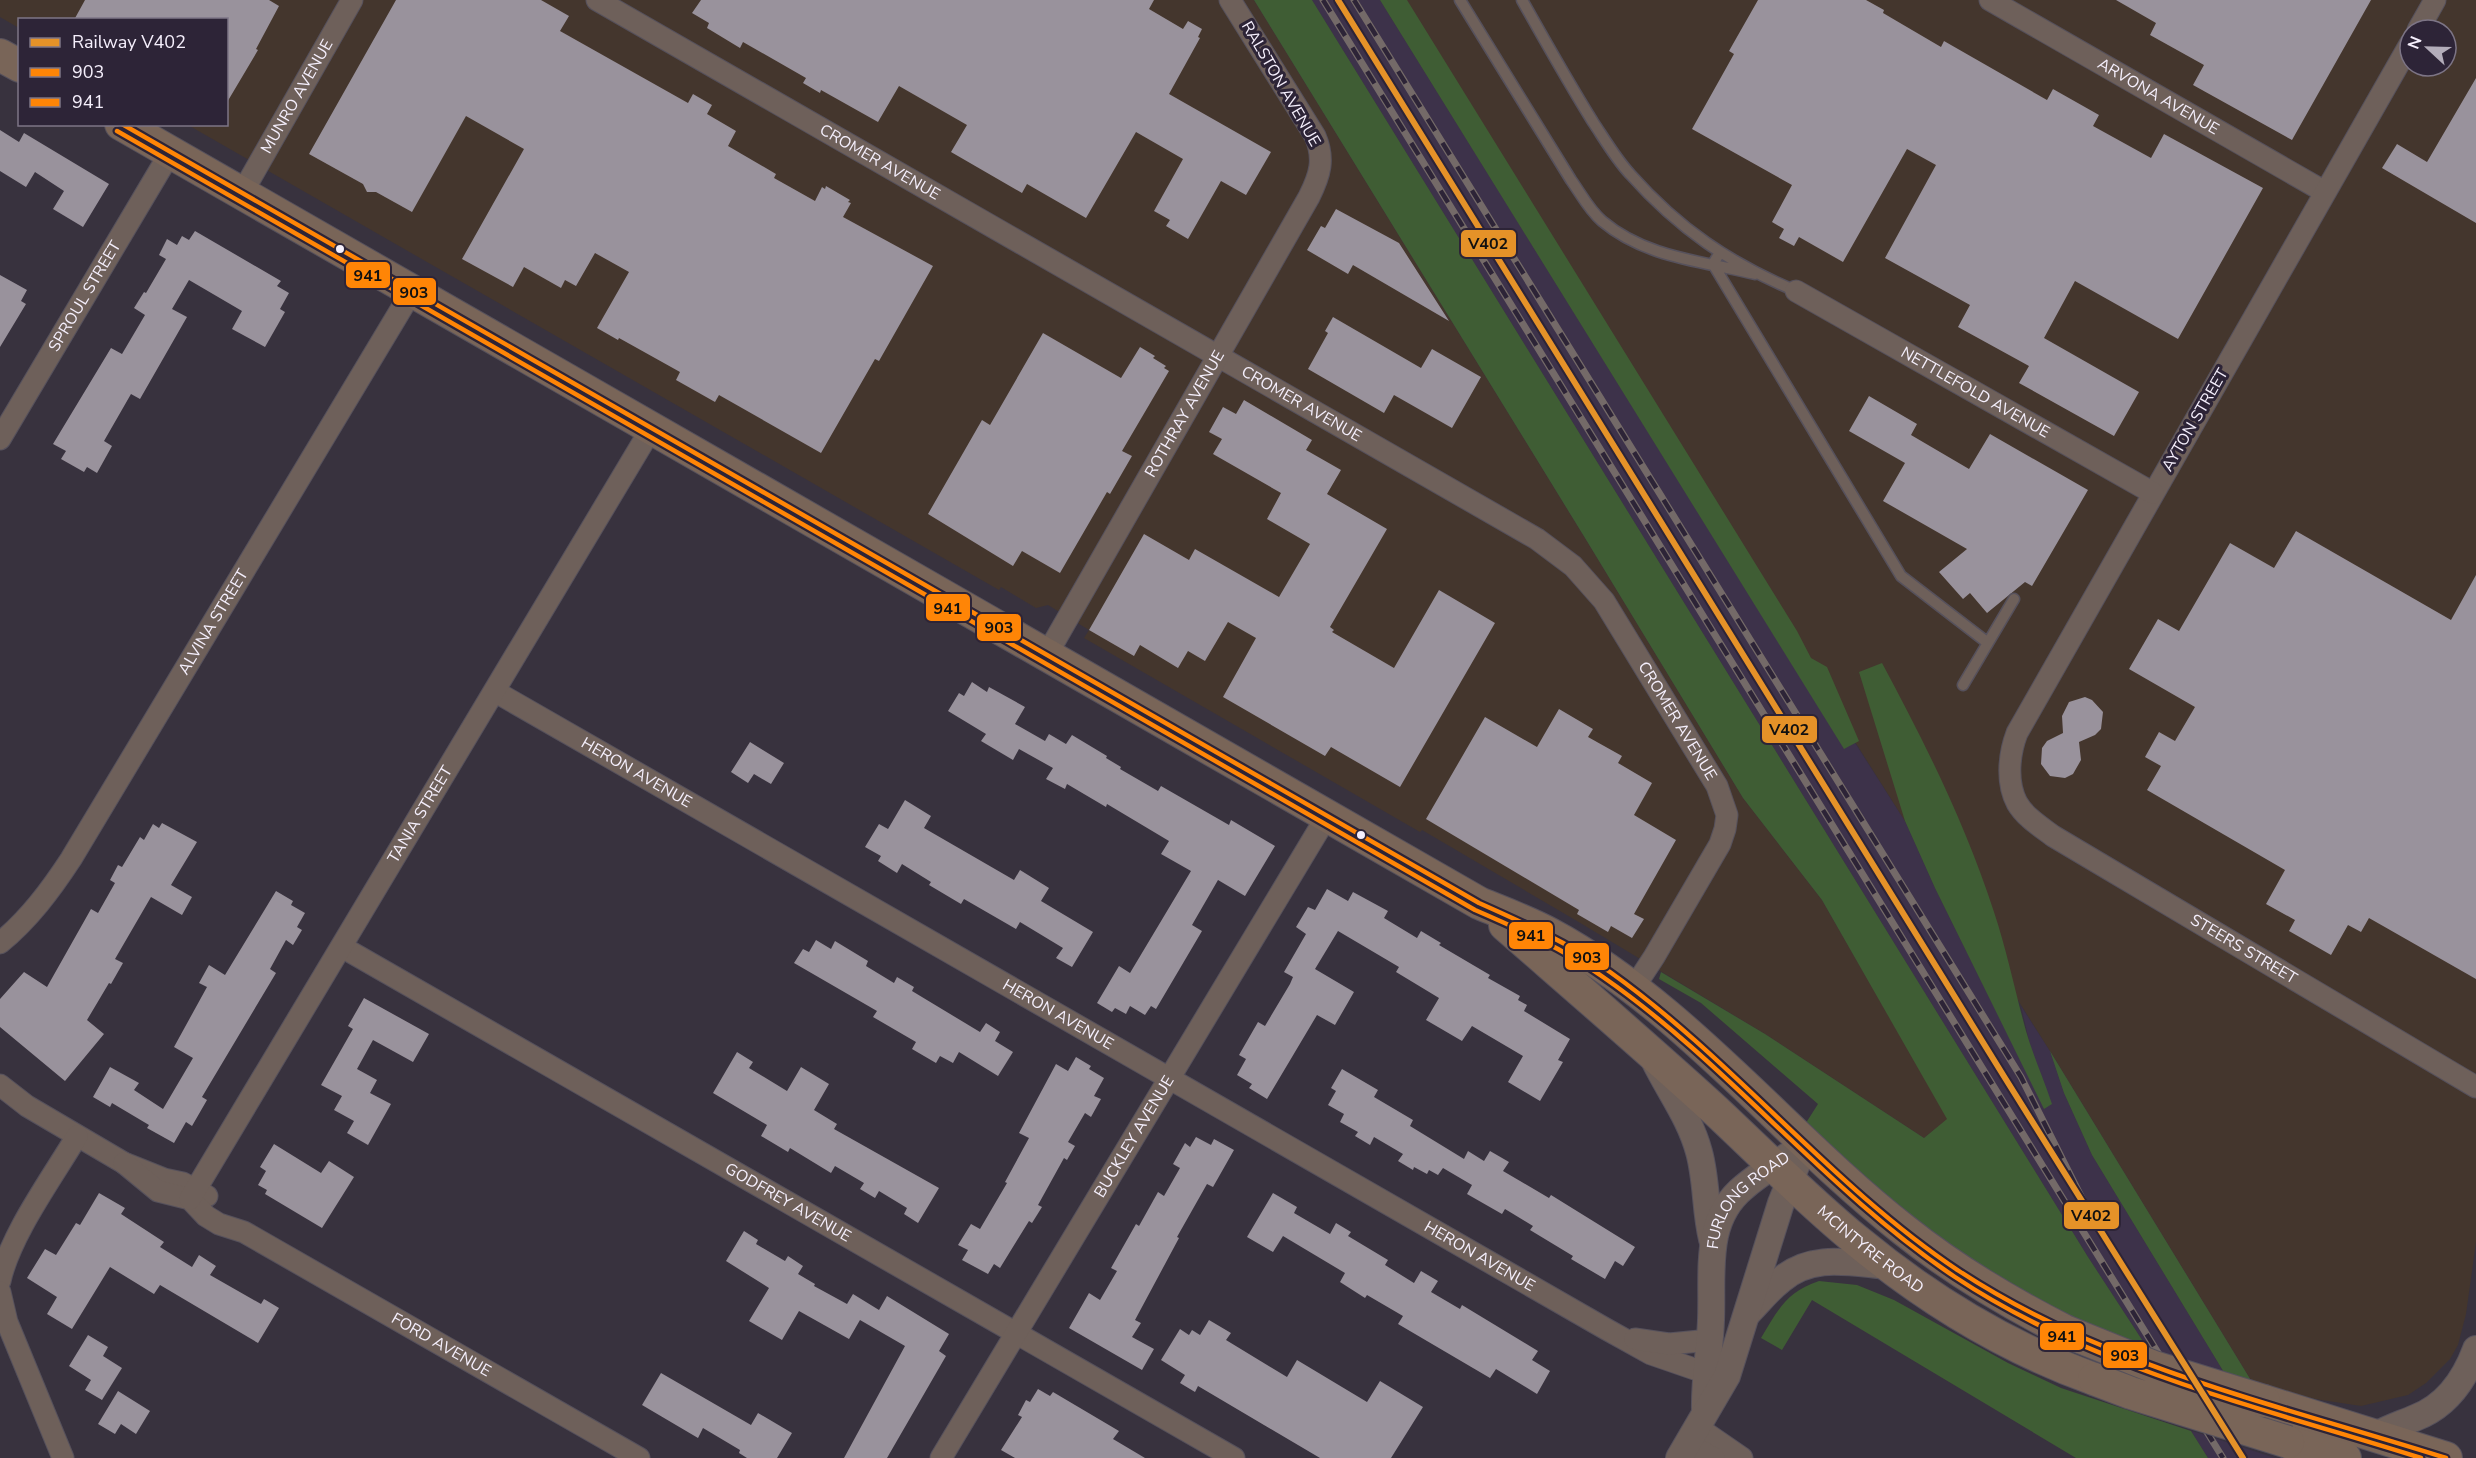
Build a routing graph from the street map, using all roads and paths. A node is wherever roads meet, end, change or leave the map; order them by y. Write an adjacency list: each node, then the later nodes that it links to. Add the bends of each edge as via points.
1 (352, 0): 16 (street, MUNRO AVENUE)
2 (597, 0): 22 (street, CROMER AVENUE)
3 (1230, 0): 14 (street, RALSTON AVENUE, via 1315,136 1322,158)
4 (1461, 0): 18 (lane, via 1571,180 1602,221 1657,253)
5 (1522, 0): 17 (lane, via 1584,107 1629,174)
6 (1990, 0): 15 (street, ARVONA AVENUE)
7 (2435, 0): 8 (street)
8 (2425, 18)
9 (0, 55): 10 (main road)
10 (18, 65)
11 (2398, 65): 15 (street, AYTON STREET)
12 (124, 126): 13 (main road, MCINTYRE ROAD)
13 (171, 153): 16 (main road, MCINTYRE ROAD); 24 (street, SPROUL STREET)
14 (1321, 171): 22 (street, ROTHRAY AVENUE)
15 (2325, 192): 25 (street, AYTON STREET)
16 (242, 193): 20 (main road, MCINTYRE ROAD)
17 (1719, 254): 18 (lane); 19 (lane)
18 (1713, 264): 19 (lane); 27 (lane, via 1902,576)
19 (1755, 274): 21 (lane)
20 (412, 291): 23 (main road, MCINTYRE ROAD); 34 (street, ALVINA STREET, via 71,859 46,897)
21 (1796, 291): 25 (street, NETTLEFOLD AVENUE)
22 (1217, 357): 28 (street, ROTHRAY AVENUE); 36 (street, CROMER AVENUE, via 1537,539 1572,566 1604,602 1718,786 1727,815 1712,860)
23 (651, 429): 28 (main road, MCINTYRE ROAD); 30 (street, TANIA STREET)
24 (0, 439)
25 (2153, 493): 31 (street, AYTON STREET, via 2017,732 2010,754)
26 (2014, 599): 27 (lane)
27 (1988, 644): 29 (lane)
28 (1046, 656): 32 (main road, MCINTYRE ROAD)
29 (1963, 686)
30 (496, 692): 35 (street, TANIA STREET); 38 (street, HERON AVENUE)
31 (2017, 803): 40 (street, STEERS STREET, via 2052,836)
32 (1327, 816): 33 (main road, MCINTYRE ROAD); 38 (street, BUCKLEY AVENUE)
33 (1479, 903): 36 (main road, MCINTYRE ROAD, via 1550,934); 37 (main road, MCINTYRE ROAD)
34 (0, 944)
35 (342, 947): 44 (street, TANIA STREET); 50 (street, GODFREY AVENUE)
36 (1633, 989): 42 (main road, MCINTYRE ROAD, via 1690,1036)
37 (1649, 1049): 43 (main road, MCINTYRE ROAD); 45 (street, via 1697,1146)
38 (1169, 1079): 50 (street, BUCKLEY AVENUE); 51 (street, HERON AVENUE)
39 (0, 1085): 41 (street, FORD AVENUE)
40 (2476, 1087)
41 (77, 1136): 44 (street, FORD AVENUE, via 124,1163 158,1191); 47 (street, via 16,1239)
42 (1805, 1144): 43 (street, FURLONG ROAD); 56 (main road, MCINTYRE ROAD, bridge, via 1904,1231 1958,1270 2065,1331 2154,1367)
43 (1781, 1173): 45 (street, FURLONG ROAD, via 1744,1186 1718,1221); 46 (main road, MCINTYRE ROAD); 49 (street, FURLONG ROAD)
44 (193, 1194): 58 (street, FORD AVENUE, via 206,1216 219,1224 244,1232)
45 (1713, 1239): 52 (street, FURLONG ROAD)
46 (1888, 1266): 49 (street, via 1824,1261 1802,1266 1780,1280); 63 (main road, MCINTYRE ROAD, bridge, via 1973,1321 2094,1379)
47 (0, 1281)
48 (0, 1293): 57 (street, via 7,1322)
49 (1744, 1316): 55 (street, FURLONG ROAD, via 1726,1376)
50 (1016, 1333): 59 (street, BUCKLEY AVENUE); 60 (street, GODFREY AVENUE)
51 (1620, 1336): 52 (street, HERON AVENUE, via 1669,1344); 54 (street, HERON AVENUE, via 1652,1354)
52 (1710, 1340): 54 (street, FURLONG ROAD)
53 (2476, 1349): 56 (street, via 2460,1383 2446,1398 2416,1418)
54 (1706, 1373): 55 (street, FURLONG ROAD)
55 (1692, 1435): 61 (street); 62 (street)
56 (2376, 1435): 64 (main road, MCINTYRE ROAD)
57 (63, 1458)
58 (639, 1458)
59 (941, 1458)
60 (1234, 1458)
61 (1714, 1458)
62 (1742, 1458)
63 (2345, 1458)
64 (2446, 1458)

